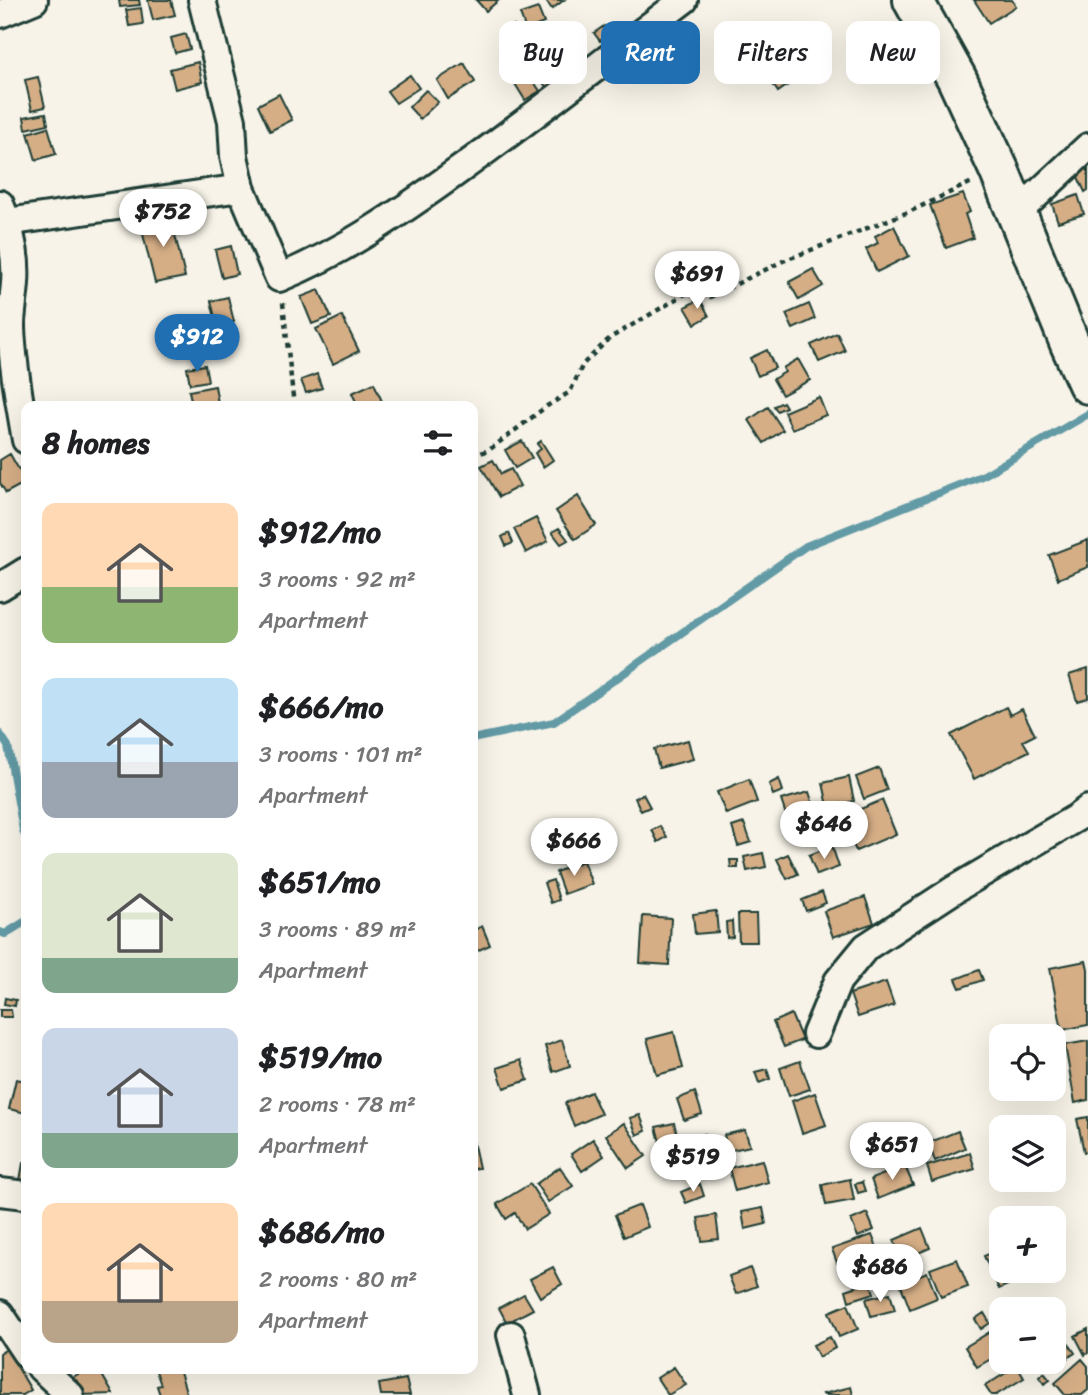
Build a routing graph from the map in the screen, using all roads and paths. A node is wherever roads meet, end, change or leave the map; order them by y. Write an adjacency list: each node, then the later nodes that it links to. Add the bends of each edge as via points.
1 (34, 0): 5 (street)
2 (202, 0): 8 (street, via 232,121)
3 (684, 0): 11 (street, via 409,206 345,247)
4 (914, 0): 7 (street)
5 (0, 14)
6 (1088, 147): 9 (street)
7 (999, 170): 9 (street); 15 (path, via 911,211 783,261 710,297 692,290 610,338 583,365 570,392)
8 (241, 187): 10 (street); 11 (street)
9 (1017, 212): 12 (street)
10 (4, 213): 14 (street, via 15,259 11,327)
11 (279, 278): 13 (path)
12 (1088, 384)
13 (294, 401)
14 (21, 408)
15 (478, 454)
16 (21, 574): 17 (street)
17 (0, 587)
18 (1088, 809): 19 (street, via 866,947 838,981)
19 (816, 1034)
20 (0, 1192): 21 (street)
21 (21, 1194)
22 (0, 1314): 24 (street)
23 (512, 1335): 27 (street)
24 (21, 1346)
25 (47, 1374): 26 (street)
26 (70, 1395)
27 (527, 1395)

